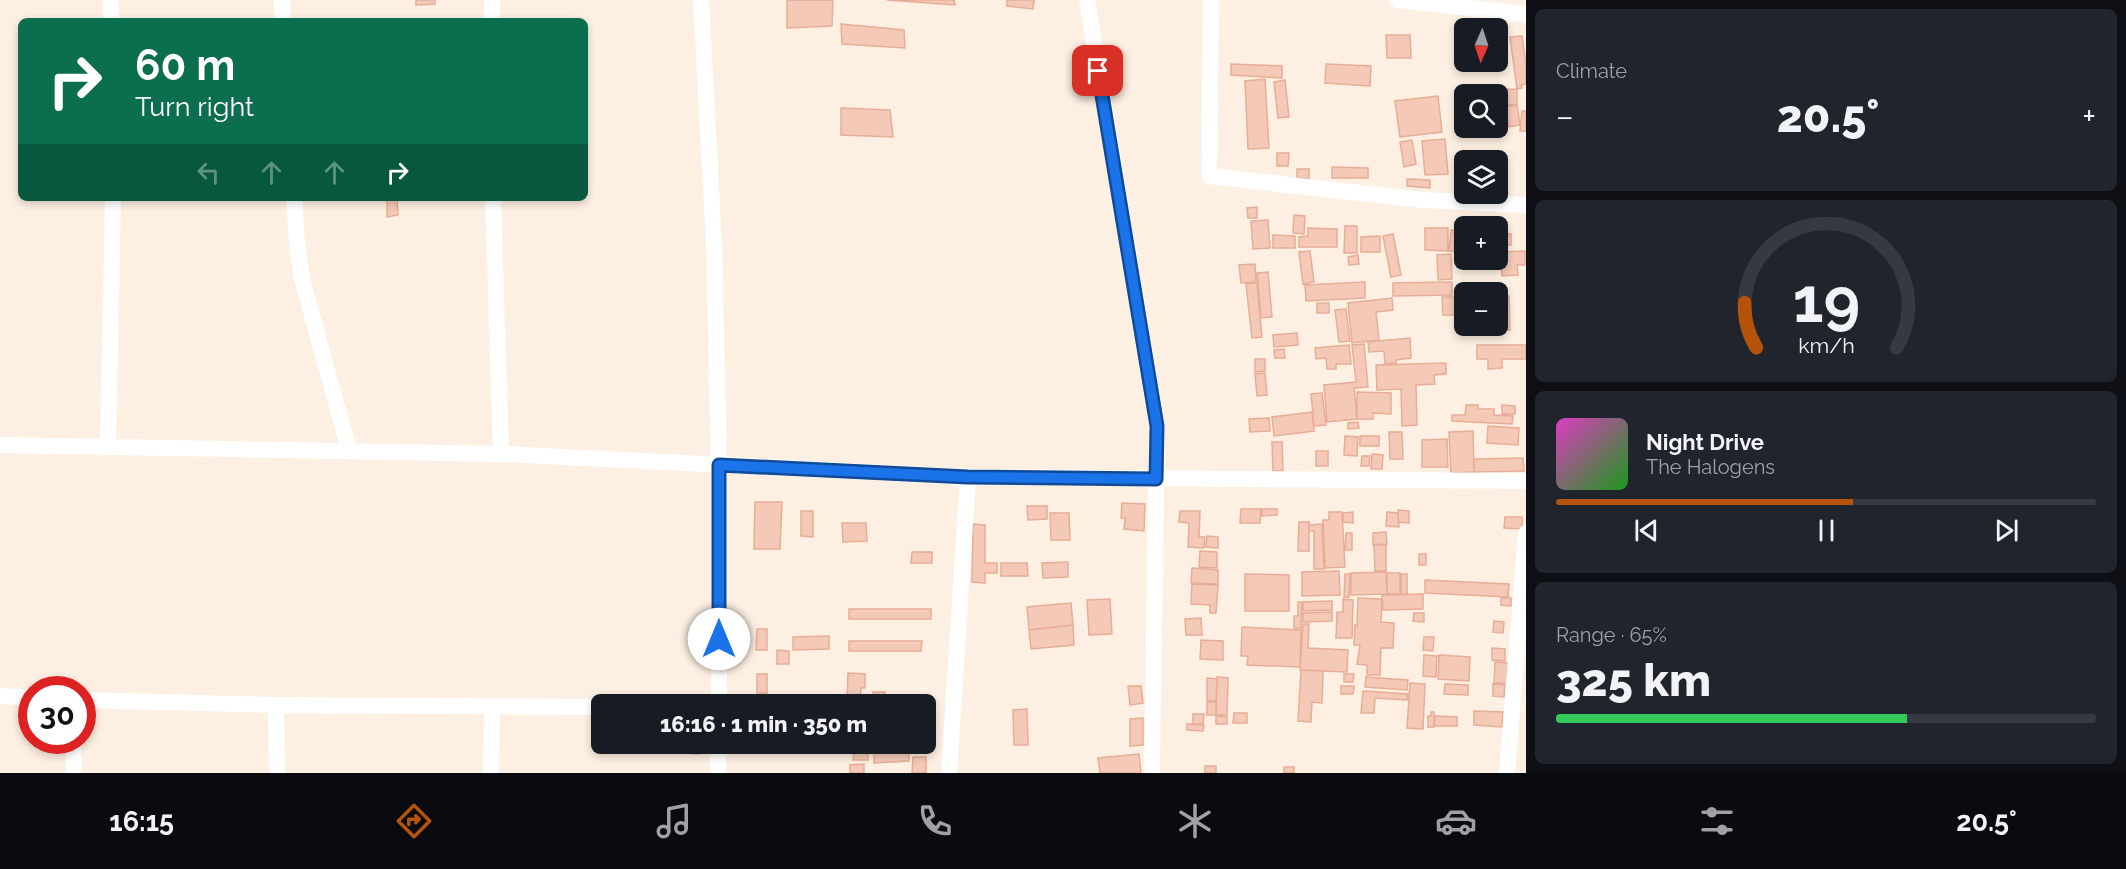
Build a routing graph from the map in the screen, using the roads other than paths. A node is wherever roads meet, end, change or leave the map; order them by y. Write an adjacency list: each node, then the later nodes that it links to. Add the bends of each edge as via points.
1 (111, 0): 9 (street)
2 (282, 0): 10 (street)
3 (492, 0): 11 (street)
4 (701, 0): 20 (street, via 714,244)
5 (1087, 0): 22 (street, via 1157,426)
6 (1211, 0): 15 (street, via 1209,176 1423,200)
7 (1397, 0): 8 (street)
8 (1526, 14)
9 (111, 18)
10 (283, 18)
11 (492, 18)
12 (113, 201): 17 (street)
13 (294, 201): 18 (street, via 302,279)
14 (493, 201): 19 (street)
15 (1526, 204)
16 (0, 445): 17 (street)
17 (108, 446): 18 (street)
18 (349, 450): 19 (street)
19 (501, 454): 20 (street)
20 (719, 465): 21 (street); 25 (street)
21 (968, 477): 22 (street); 38 (street)
22 (1156, 479): 23 (street); 39 (street)
23 (1526, 481)
24 (1526, 533): 40 (street)
25 (719, 694)
26 (0, 696): 27 (street)
27 (18, 697)
28 (96, 700): 29 (street)
29 (276, 705): 30 (street); 35 (street)
30 (492, 707): 31 (street); 36 (street)
31 (591, 707)
32 (73, 754): 34 (street)
33 (718, 754): 37 (street)
34 (74, 773)
35 (277, 773)
36 (491, 773)
37 (718, 773)
38 (949, 773)
39 (1152, 773)
40 (1507, 773)

